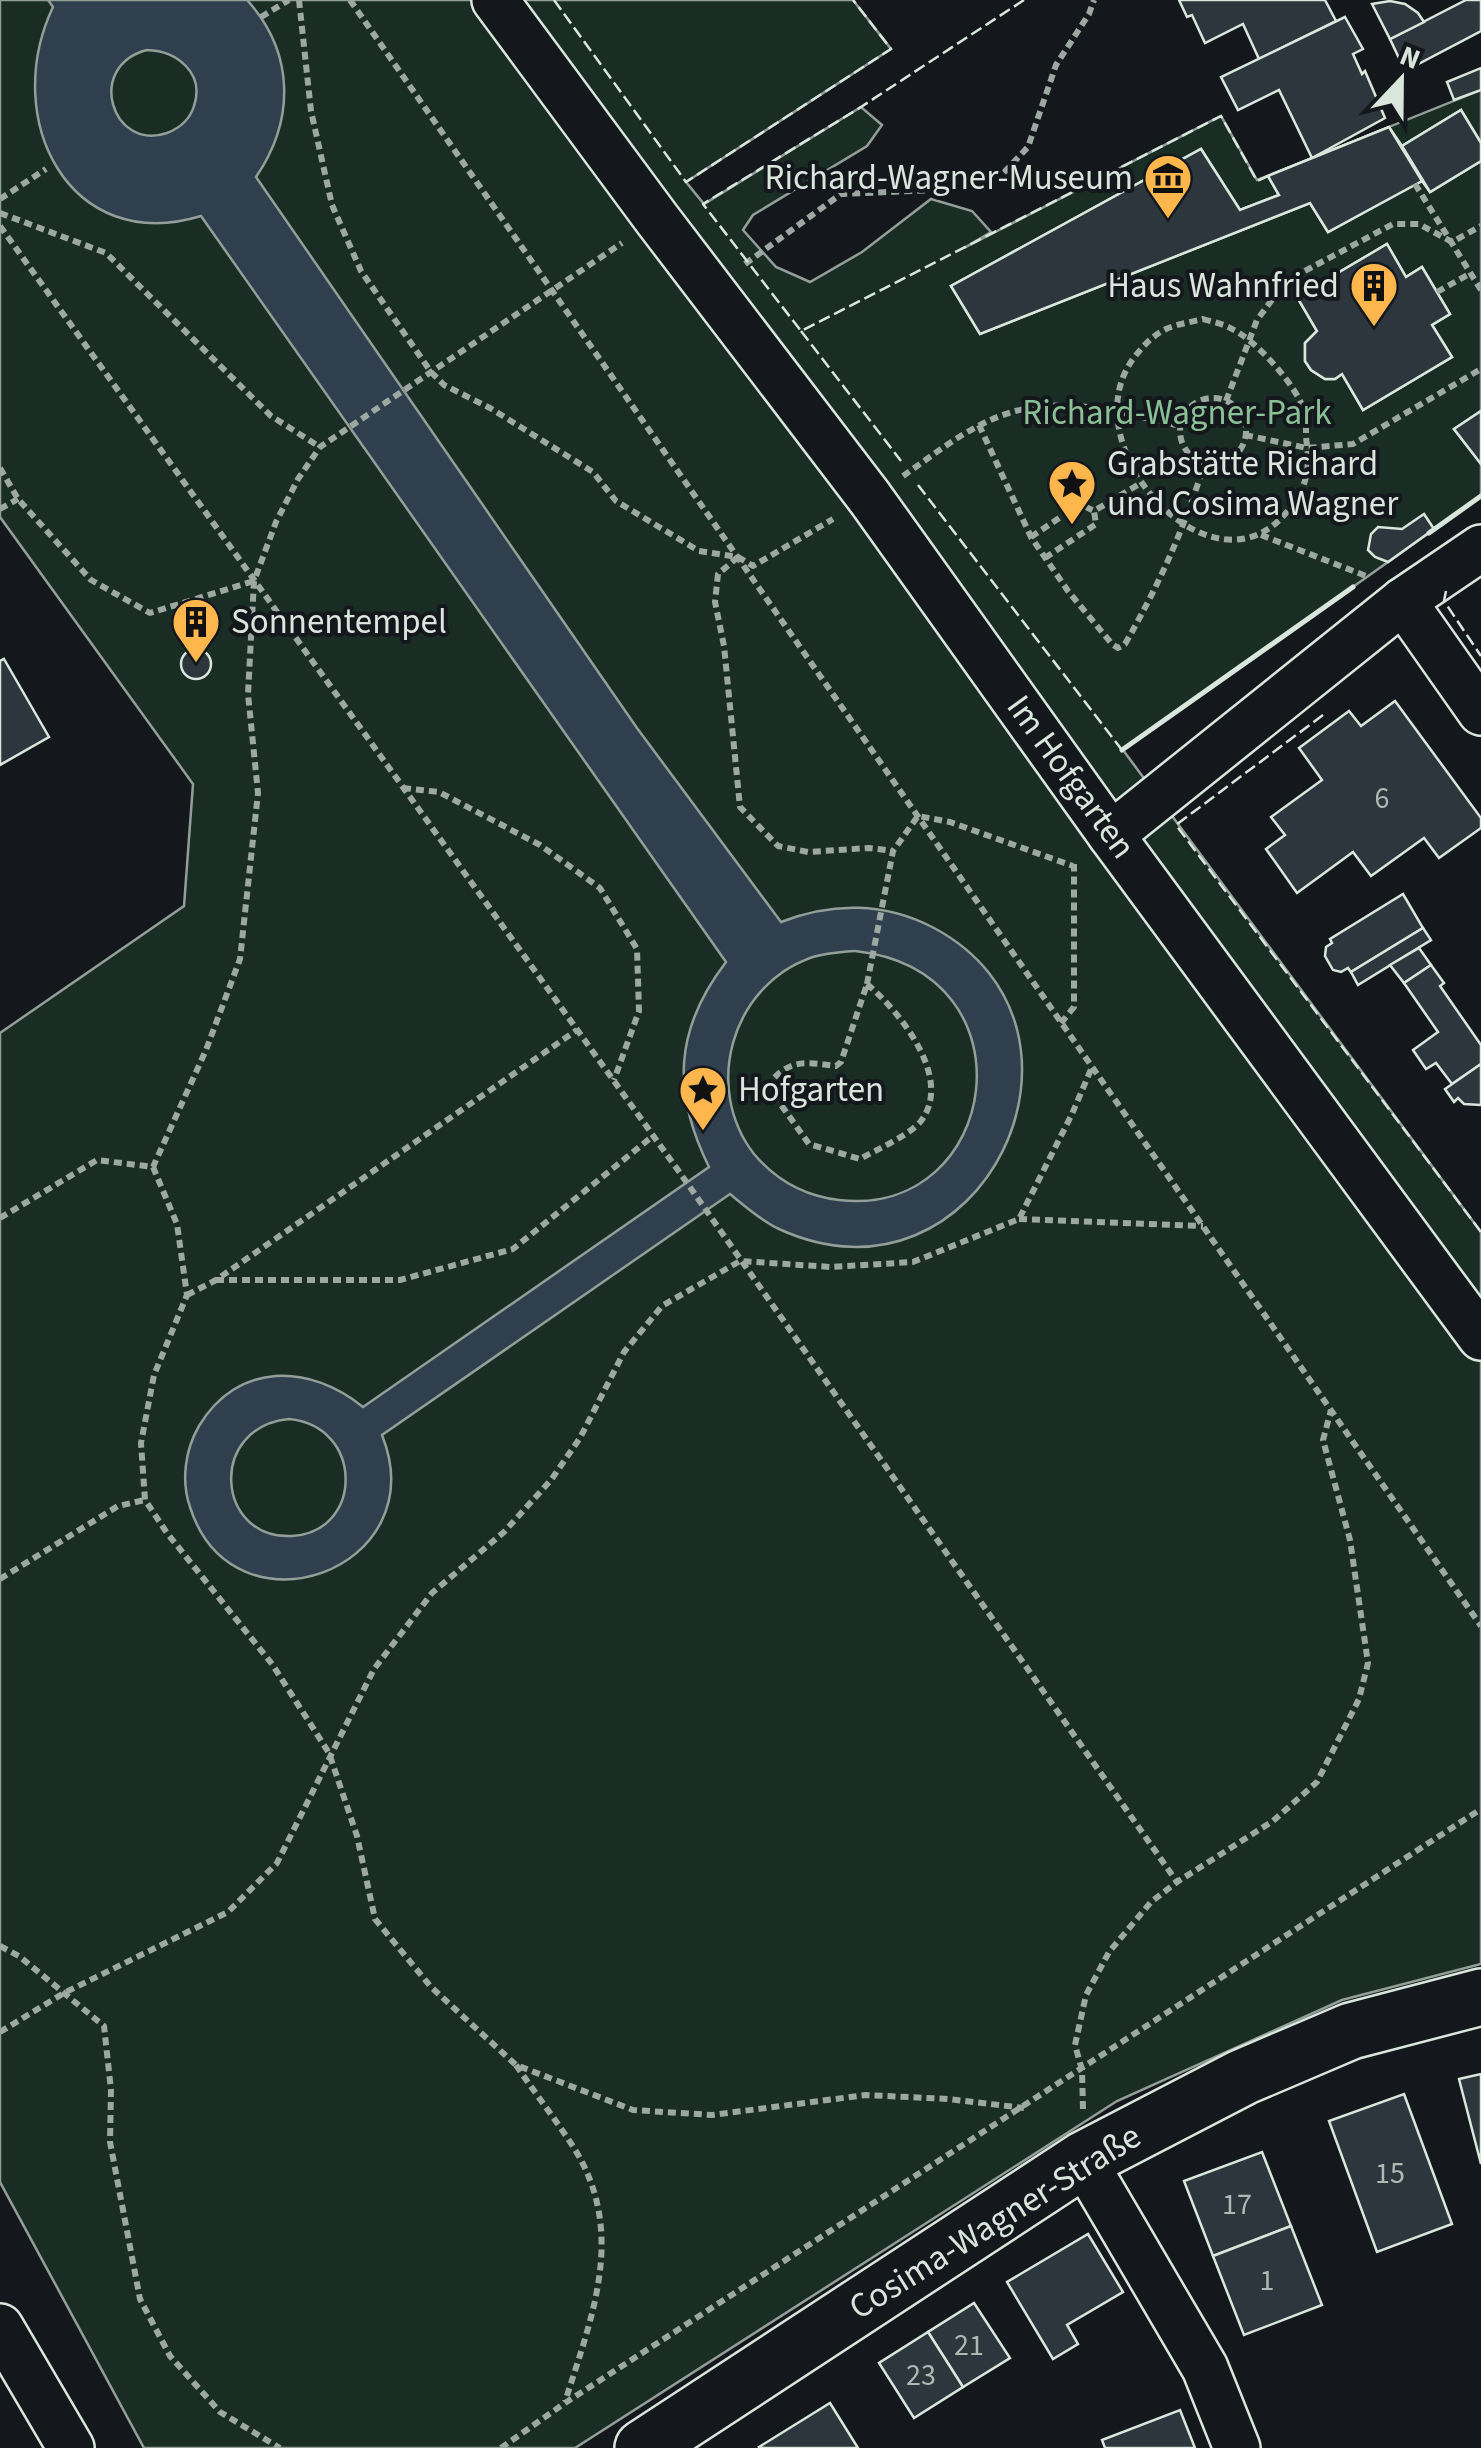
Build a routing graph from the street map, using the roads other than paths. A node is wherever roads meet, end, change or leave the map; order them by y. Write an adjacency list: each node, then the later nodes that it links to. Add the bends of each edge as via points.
1 (495, 0): 5 (street, Im Hofgarten, via 870,498)
2 (1481, 548): 3 (street)
3 (1403, 601): 4 (street); 5 (street)
4 (1481, 712)
5 (1112, 835): 6 (street, Im Hofgarten)
6 (1481, 1338)
7 (1481, 1998): 8 (main road, Cosima-Wagner-Straße, via 1351,2031)
8 (1083, 2160): 11 (main road, Cosima-Wagner-Straße); 12 (street, via 1205,2368)
9 (0, 2327): 10 (street)
10 (71, 2448)
11 (643, 2448)
12 (1237, 2448)

